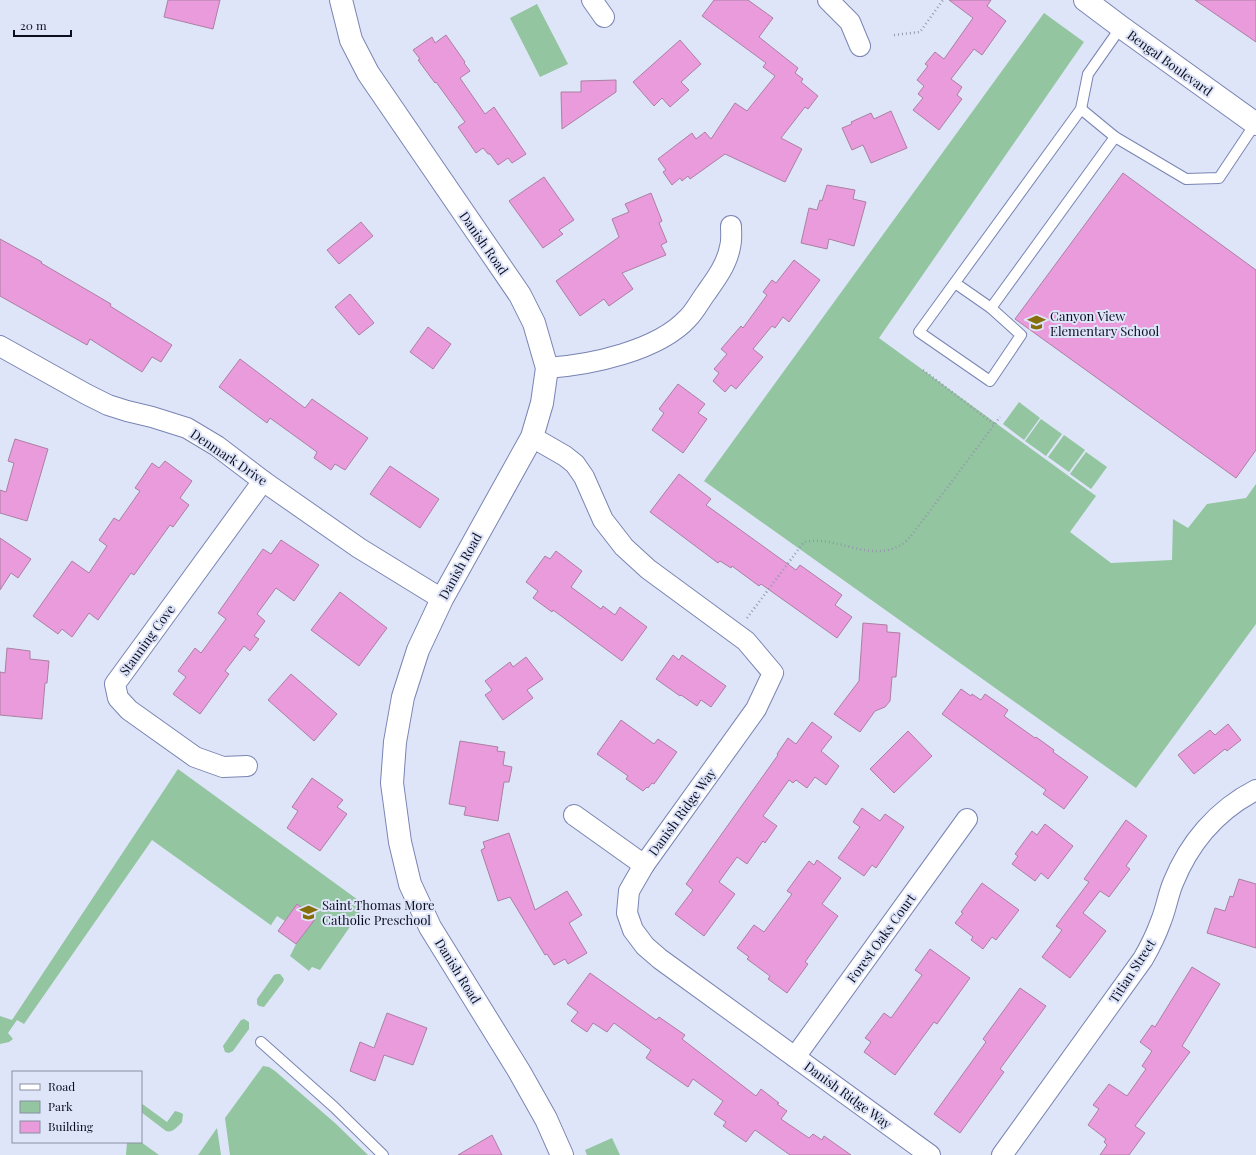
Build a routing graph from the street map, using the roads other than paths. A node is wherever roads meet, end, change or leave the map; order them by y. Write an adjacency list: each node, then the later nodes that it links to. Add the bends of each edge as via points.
1 (342, 0): 15 (street, Danish Road, via 351,40 368,73 520,295 534,323)
2 (592, 0): 5 (street)
3 (828, 0): 7 (street, via 850,22)
4 (1085, 0): 6 (street, Bengal Boulevard)
5 (604, 17)
6 (1121, 27): 8 (lane, via 1088,74); 9 (street, Bengal Boulevard)
7 (860, 46)
8 (1082, 109): 10 (lane); 12 (lane)
9 (1256, 124): 10 (lane, via 1219,178 1186,180)
10 (1115, 137): 13 (lane)
11 (731, 226): 15 (street, via 730,248 721,271 689,318 671,333 630,352 573,366)
12 (955, 283): 13 (lane); 13 (lane, via 919,332 990,381 1021,335)
13 (991, 308)
14 (2, 353): 17 (street, Denmark Drive, via 108,405 187,428 217,446)
15 (546, 368): 16 (street, Danish Road, via 542,403)
16 (532, 437): 18 (street, Danish Road); 23 (street, Danish Ridge Way, via 575,464 584,477 603,520 624,547 648,569 746,641 772,673 756,709)
17 (263, 481): 18 (street, Denmark Drive, via 359,548); 19 (street, Stauning Cove, via 115,684 118,698 128,710 195,757 223,767)
18 (442, 599): 27 (street, Danish Road, via 418,650 403,697 395,742 392,783 400,842 410,884 430,927 519,1071 546,1119)
19 (247, 766)
20 (1256, 790): 29 (street, Titian Street, via 1222,812 1201,834 1183,861 1172,884 1159,928 1143,959)
21 (574, 815): 23 (street)
22 (967, 819): 25 (street, Forest Oaks Court)
23 (644, 864): 25 (street, Danish Ridge Way, via 630,890 627,912 633,930 645,946)
24 (261, 1042): 26 (lane)
25 (795, 1057): 28 (street, Danish Ridge Way)
26 (383, 1155)
27 (562, 1155)
28 (930, 1155)
29 (1002, 1155)

